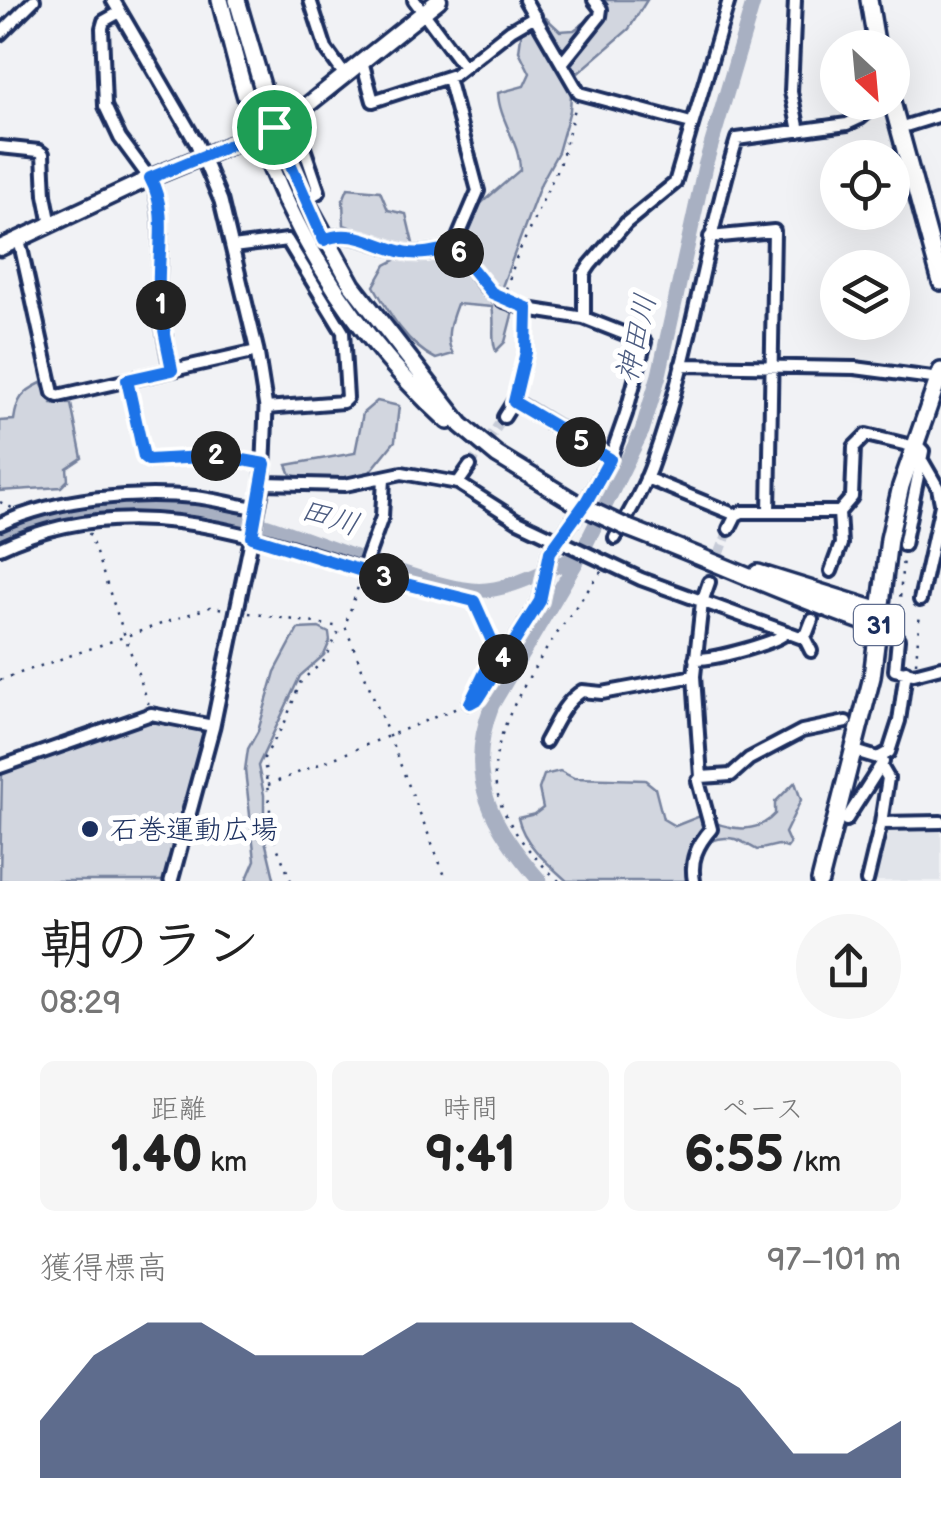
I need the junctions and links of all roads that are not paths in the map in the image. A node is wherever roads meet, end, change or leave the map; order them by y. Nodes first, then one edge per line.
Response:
1 (34, 0) edge
2 (113, 0) edge
3 (220, 0) edge
4 (310, 0) edge
5 (438, 0) edge
6 (525, 0) edge
7 (594, 0) edge
8 (729, 0) edge
9 (794, 0) edge
10 (869, 0) edge
11 (241, 1) edge
12 (418, 6) edge
13 (120, 12) junction
14 (535, 16) junction
15 (874, 30) edge
16 (0, 34) edge
17 (362, 61) junction
18 (564, 62) junction
19 (464, 66) junction
20 (344, 74) junction
21 (448, 78) junction
22 (941, 115) edge
23 (856, 120) edge
24 (896, 120) edge
25 (692, 124) junction
26 (274, 127) junction
27 (898, 128) junction
28 (799, 132) junction
29 (258, 134) junction
30 (0, 147) edge
31 (304, 148) dead end
32 (202, 156) junction
33 (150, 178) junction
34 (305, 200) junction
35 (51, 225) junction
36 (710, 237) junction
37 (19, 240) junction
38 (324, 240) junction
39 (233, 247) junction
40 (454, 247) junction
41 (0, 248) edge
42 (941, 282) edge
43 (584, 318) junction
44 (257, 352) junction
45 (682, 365) junction
46 (772, 368) junction
47 (172, 370) junction
48 (941, 371) edge
49 (940, 379) edge
50 (266, 408) junction
51 (504, 416) dead end
52 (461, 426) junction
53 (914, 446) junction
54 (610, 459) junction
55 (923, 462) junction
56 (470, 466) tunnel mouth
57 (384, 478) junction
58 (646, 478) junction
59 (263, 483) junction
60 (458, 484) junction
61 (941, 504) edge
62 (257, 510) junction
63 (769, 512) junction
64 (838, 512) junction
65 (736, 515) junction
66 (0, 524) edge
67 (729, 530) tunnel mouth
68 (622, 533) junction
69 (252, 534) junction
70 (566, 542) junction
71 (904, 544) road end
72 (0, 548) edge
73 (928, 565) junction
74 (941, 566) edge
75 (831, 571) tunnel mouth
76 (709, 582) tunnel mouth
77 (920, 600) road end
78 (702, 602) junction
79 (879, 619) junction
80 (812, 620) tunnel mouth
81 (787, 632) junction
82 (804, 636) junction
83 (898, 639) road end
84 (811, 651) dead end
85 (695, 660) junction
86 (941, 667) edge
87 (911, 672) junction
88 (694, 676) junction
89 (470, 703) road end
90 (846, 722) dead end
91 (212, 726) junction
92 (546, 742) dead end
93 (855, 751) junction
94 (883, 761) junction
95 (0, 767) edge
96 (700, 777) junction
97 (846, 820) dead end
98 (941, 822) edge
99 (881, 823) junction
100 (171, 881) edge
101 (694, 881) edge
102 (820, 881) edge
103 (867, 881) edge

1 - 16 street
2 - 13 street
3 - 29 main road, 31
4 - 20 street
5 - 12 main road
6 - 14 street
7 - 18 street
8 - 25 street
9 - 28 street
10 - 15 main road
11 - 26 main road, 31
12 - 17 main road
12 - 19 street
13 - 32 street
13 - 33 street
14 - 18 street
14 - 19 street
17 - 20 main road
17 - 21 street
18 - 25 street
19 - 21 street
20 - 26 main road
21 - 40 street
22 - 27 street
23 - 28 street
24 - 27 main road
25 - 43 street
26 - 29 main road
26 - 34 main road, 31
27 - 42 main road
28 - 36 street
29 - 32 main road
29 - 52 main road, 31
30 - 35 street
31 - 34 street
32 - 33 main road
32 - 39 street
33 - 35 main road
33 - 47 street
34 - 38 main road, 31
35 - 37 main road
36 - 45 street
36 - 46 street
37 - 41 main road
37 - 47 street
38 - 40 street
38 - 52 main road, 31
39 - 44 street
39 - 50 street
40 - 43 street
43 - 54 street
44 - 47 street
44 - 50 street
45 - 46 street
45 - 58 street
46 - 49 street
46 - 63 street
48 - 49 main road, 31
49 - 53 main road, 31
50 - 59 street
51 - 54 street
52 - 68 main road, 31, bridge
53 - 55 street
53 - 64 street
53 - 79 main road, 31
54 - 70 street
55 - 61 street
55 - 71 street
56 - 60 street
57 - 59 street
57 - 60 street
57 - 69 street
58 - 65 street
58 - 68 street
59 - 62 street
60 - 70 street
61 - 73 street
62 - 66 street
62 - 69 street
63 - 64 street
63 - 65 street
64 - 75 street
65 - 67 street
68 - 79 main road, 31
69 - 72 street
69 - 91 street
70 - 78 street
70 - 89 street
73 - 74 street
73 - 77 street
76 - 78 street
78 - 81 street
78 - 85 street
79 - 93 main road, 31
80 - 82 street
81 - 82 street
81 - 85 street
82 - 84 street
83 - 87 street
85 - 88 street
86 - 87 street
87 - 94 street
88 - 92 street
88 - 96 street
90 - 96 street
91 - 95 street
91 - 100 street
93 - 94 street
93 - 102 main road, 31
94 - 97 street
94 - 99 street
96 - 101 street
98 - 99 street
99 - 103 street

